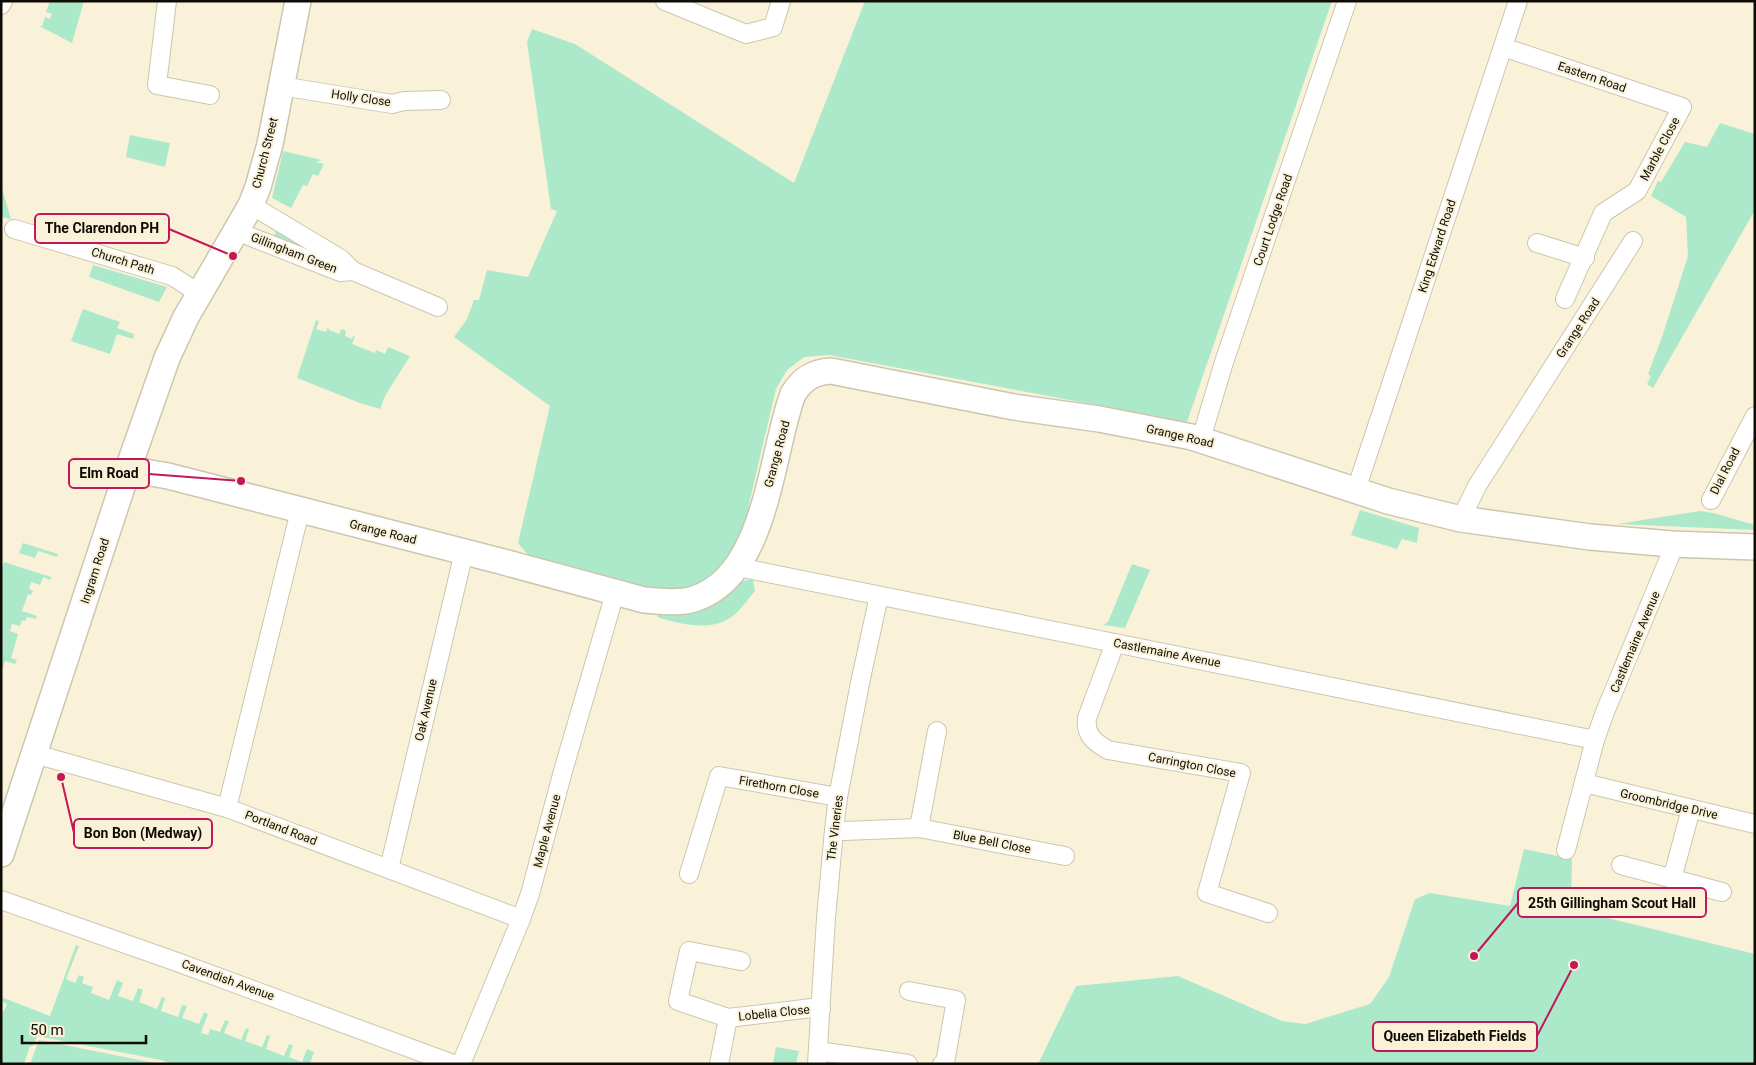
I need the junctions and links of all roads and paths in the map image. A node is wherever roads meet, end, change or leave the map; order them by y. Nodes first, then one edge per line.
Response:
1 (167, 1) edge
2 (298, 1) edge
3 (665, 1) edge
4 (780, 1) edge
5 (1347, 1) edge
6 (1518, 1) edge
7 (1503, 47) junction
8 (281, 86) junction
9 (210, 95) dead end
10 (441, 100) dead end
11 (1682, 108) joint
12 (251, 204) junction
13 (14, 229) dead end
14 (236, 231) junction
15 (1633, 241) dead end
16 (1536, 243) dead end
17 (1585, 258) junction
18 (353, 271) junction
19 (200, 294) junction
20 (1565, 299) dead end
21 (438, 307) dead end
22 (1755, 416) edge
23 (1201, 440) junction
24 (128, 469) junction
25 (1356, 490) junction
26 (1711, 500) dead end
27 (300, 511) junction
28 (1461, 519) junction
29 (1672, 544) junction
30 (1755, 547) edge
31 (464, 552) junction
32 (738, 567) junction
33 (615, 593) junction
34 (879, 596) junction
35 (1116, 643) junction
36 (937, 731) dead end
37 (1595, 740) junction
38 (35, 754) junction
39 (1584, 783) junction
40 (838, 798) junction
41 (227, 808) junction
42 (1691, 809) junction
43 (1755, 824) edge
44 (919, 828) junction
45 (834, 830) junction
46 (1566, 850) dead end
47 (1, 854) edge
48 (1065, 856) dead end
49 (1621, 866) dead end
50 (389, 869) junction
51 (689, 874) dead end
52 (1672, 879) junction
53 (1722, 892) dead end
54 (1, 900) edge
55 (1268, 913) dead end
56 (521, 920) junction
57 (741, 961) dead end
58 (909, 991) dead end
59 (821, 1009) junction
60 (728, 1018) junction
61 (818, 1057) edge
62 (453, 1064) edge
63 (461, 1064) edge
64 (719, 1064) edge
65 (908, 1064) edge
66 (942, 1064) edge

1 - 9 street
2 - 8 street, Church Street
3 - 4 street
5 - 23 street, Court Lodge Road
6 - 7 street, King Edward Road
7 - 11 street, Eastern Road
7 - 25 street, King Edward Road
8 - 10 street, Holly Close
8 - 12 street, Church Street
11 - 17 street, Marble Close
12 - 14 street, Church Street
12 - 18 street, Gillingham Green
13 - 19 street, Church Path
14 - 18 street, Gillingham Green
14 - 19 street, Church Street
15 - 28 street, Grange Road
16 - 17 street
17 - 20 street, Marble Close
18 - 21 street, Gillingham Green
19 - 24 street, Ingram Road
22 - 26 street, Dial Road
23 - 25 street, Grange Road
23 - 32 street, Grange Road
24 - 27 street, Grange Road
24 - 38 street, Ingram Road
25 - 28 street, Grange Road
27 - 31 street, Grange Road
27 - 41 street
28 - 29 street, Grange Road
29 - 30 street, Grange Road
29 - 37 street, Castlemaine Avenue
31 - 33 street, Grange Road
31 - 50 street, Oak Avenue
32 - 33 street, Grange Road
32 - 34 street, Castlemaine Avenue
33 - 56 street, Maple Avenue
34 - 35 street, Castlemaine Avenue
34 - 40 street, The Vineries
35 - 37 street, Castlemaine Avenue
35 - 55 street, Carrington Close
36 - 44 street
37 - 39 street, Castlemaine Avenue
38 - 41 street, Portland Road
38 - 47 street, Ingram Road
39 - 42 street, Groombridge Drive
39 - 46 street, Castlemaine Avenue
40 - 45 street, The Vineries
40 - 51 street, Firethorn Close
41 - 50 street, Portland Road
42 - 43 street, Groombridge Drive
42 - 52 street
44 - 45 street, Blue Bell Close
44 - 48 street, Blue Bell Close
45 - 59 street, The Vineries
49 - 52 street
50 - 56 street, Portland Road
52 - 53 street
54 - 62 street, Cavendish Avenue
56 - 63 street, Maple Avenue
57 - 60 street, Lobelia Close
58 - 66 street
59 - 60 street, Lobelia Close
59 - 61 street, The Vineries
60 - 64 street, Lobelia Close
61 - 65 street

